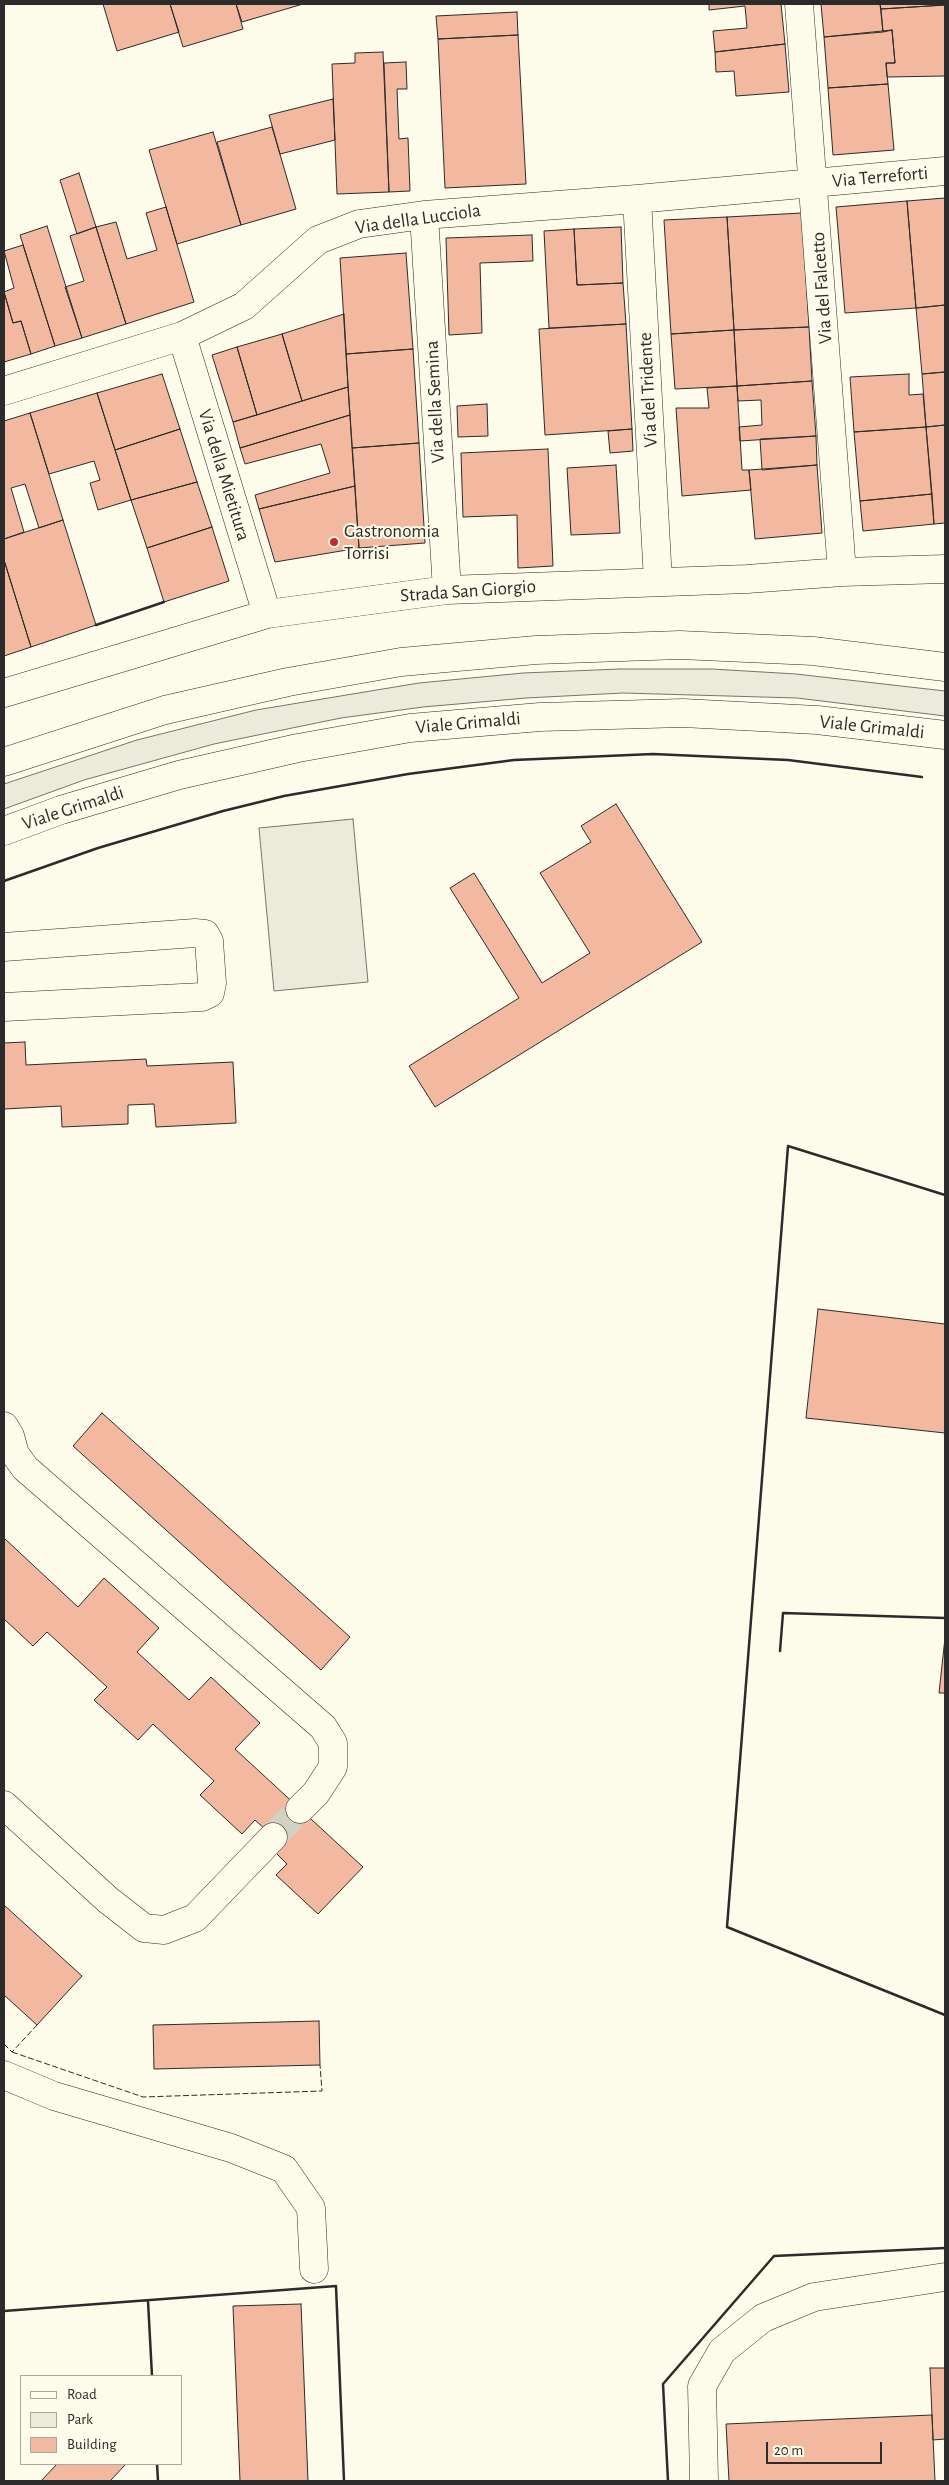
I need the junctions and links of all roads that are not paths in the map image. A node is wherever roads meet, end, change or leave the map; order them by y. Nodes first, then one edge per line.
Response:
1 (800, 4) edge
2 (945, 171) edge
3 (814, 183) junction
4 (637, 199) junction
5 (424, 215) junction
6 (182, 336) junction
7 (4, 391) edge
8 (945, 569) edge
9 (842, 572) junction
10 (658, 581) junction
11 (447, 590) junction
12 (267, 614) junction
13 (945, 667) edge
14 (4, 693) edge
15 (945, 735) edge
16 (4, 762) edge
17 (4, 831) edge
18 (4, 946) edge
19 (4, 1007) edge
20 (4, 1426) edge
21 (4, 1805) edge
22 (300, 1809) tunnel mouth
23 (274, 1838) tunnel mouth
24 (4, 2076) edge
25 (314, 2269) dead end
26 (945, 2277) edge
27 (704, 2481) edge

1 - 3 street, Via del Falcetto
2 - 3 street, Via Terreforti
3 - 4 street, Via della Lucciola
3 - 9 street, Via del Falcetto
4 - 5 street, Via della Lucciola
4 - 10 street, Via del Tridente
5 - 6 street, Via della Lucciola
5 - 11 street, Via della Semina
6 - 7 street, Via della Lucciola
6 - 12 street, Via della Mietitura
8 - 9 street, Strada San Giorgio
9 - 10 street, Strada San Giorgio
10 - 11 street, Strada San Giorgio
11 - 12 street, Strada San Giorgio
12 - 14 street, Strada San Giorgio
13 - 16 street
15 - 17 street, Viale Grimaldi
18 - 19 street
20 - 22 street
21 - 23 street
24 - 25 street
26 - 27 street

